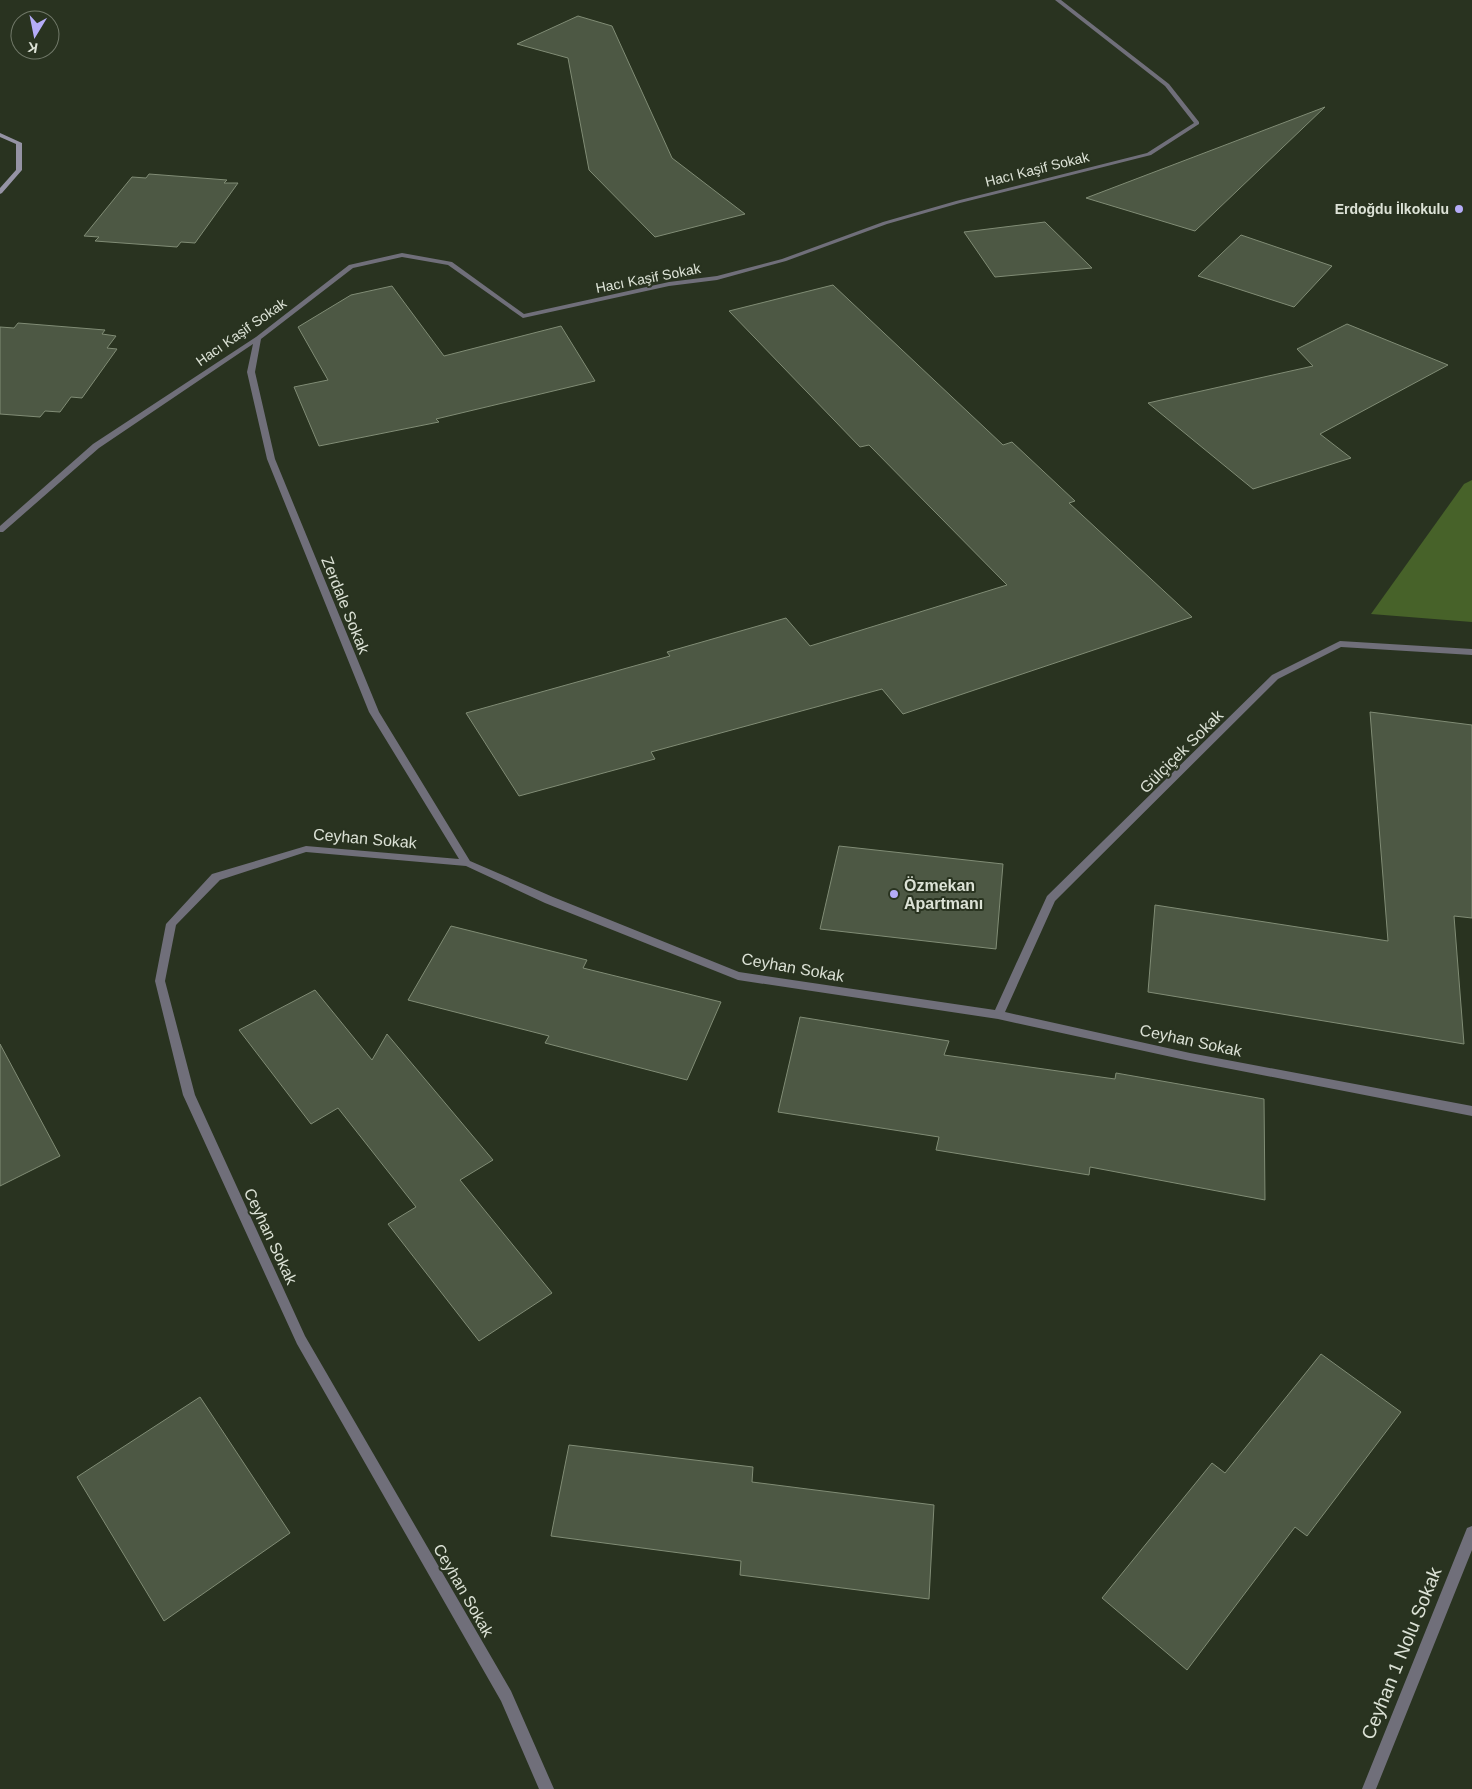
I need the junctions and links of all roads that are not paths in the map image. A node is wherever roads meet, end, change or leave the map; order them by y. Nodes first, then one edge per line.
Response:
1 (1058, 0) edge
2 (0, 135) edge
3 (0, 192) edge
4 (258, 338) junction
5 (0, 530) edge
6 (1472, 652) edge
7 (467, 863) junction
8 (998, 1016) junction
9 (1472, 1110) edge
10 (1472, 1533) edge
11 (547, 1789) edge
12 (1369, 1789) edge

1 - 4 street, Hacı Kaşif Sokak
2 - 3 street
4 - 5 street, Hacı Kaşif Sokak
4 - 7 street, Zerdale Sokak
6 - 8 street, Gülçiçek Sokak
7 - 8 street, Ceyhan Sokak
7 - 11 street, Ceyhan Sokak
8 - 9 street, Ceyhan Sokak
10 - 12 street, Ceyhan 1 Nolu Sokak

